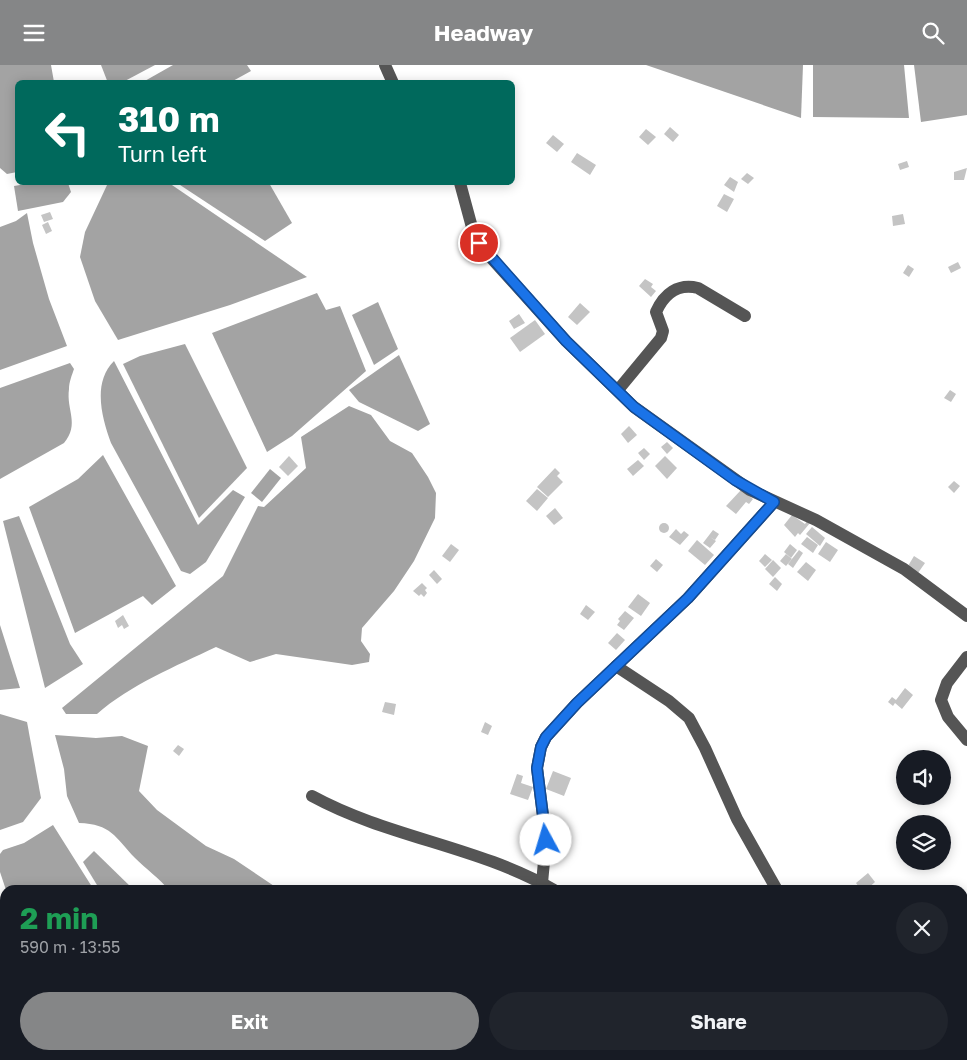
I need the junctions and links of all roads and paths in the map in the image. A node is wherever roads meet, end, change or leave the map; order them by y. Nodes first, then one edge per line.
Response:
1 (385, 65) edge
2 (392, 80) edge
3 (461, 185) edge
4 (745, 316) dead end
5 (618, 390) junction
6 (774, 502) junction
7 (967, 616) edge
8 (967, 657) edge
9 (616, 666) junction
10 (967, 740) edge
11 (312, 796) dead end
12 (542, 883) junction
13 (545, 885) edge
14 (774, 885) edge

1 - 2 street
3 - 5 street
4 - 5 street
5 - 6 street
6 - 7 street
6 - 9 street
8 - 10 street
9 - 12 street
9 - 14 street
11 - 12 street
12 - 13 street

